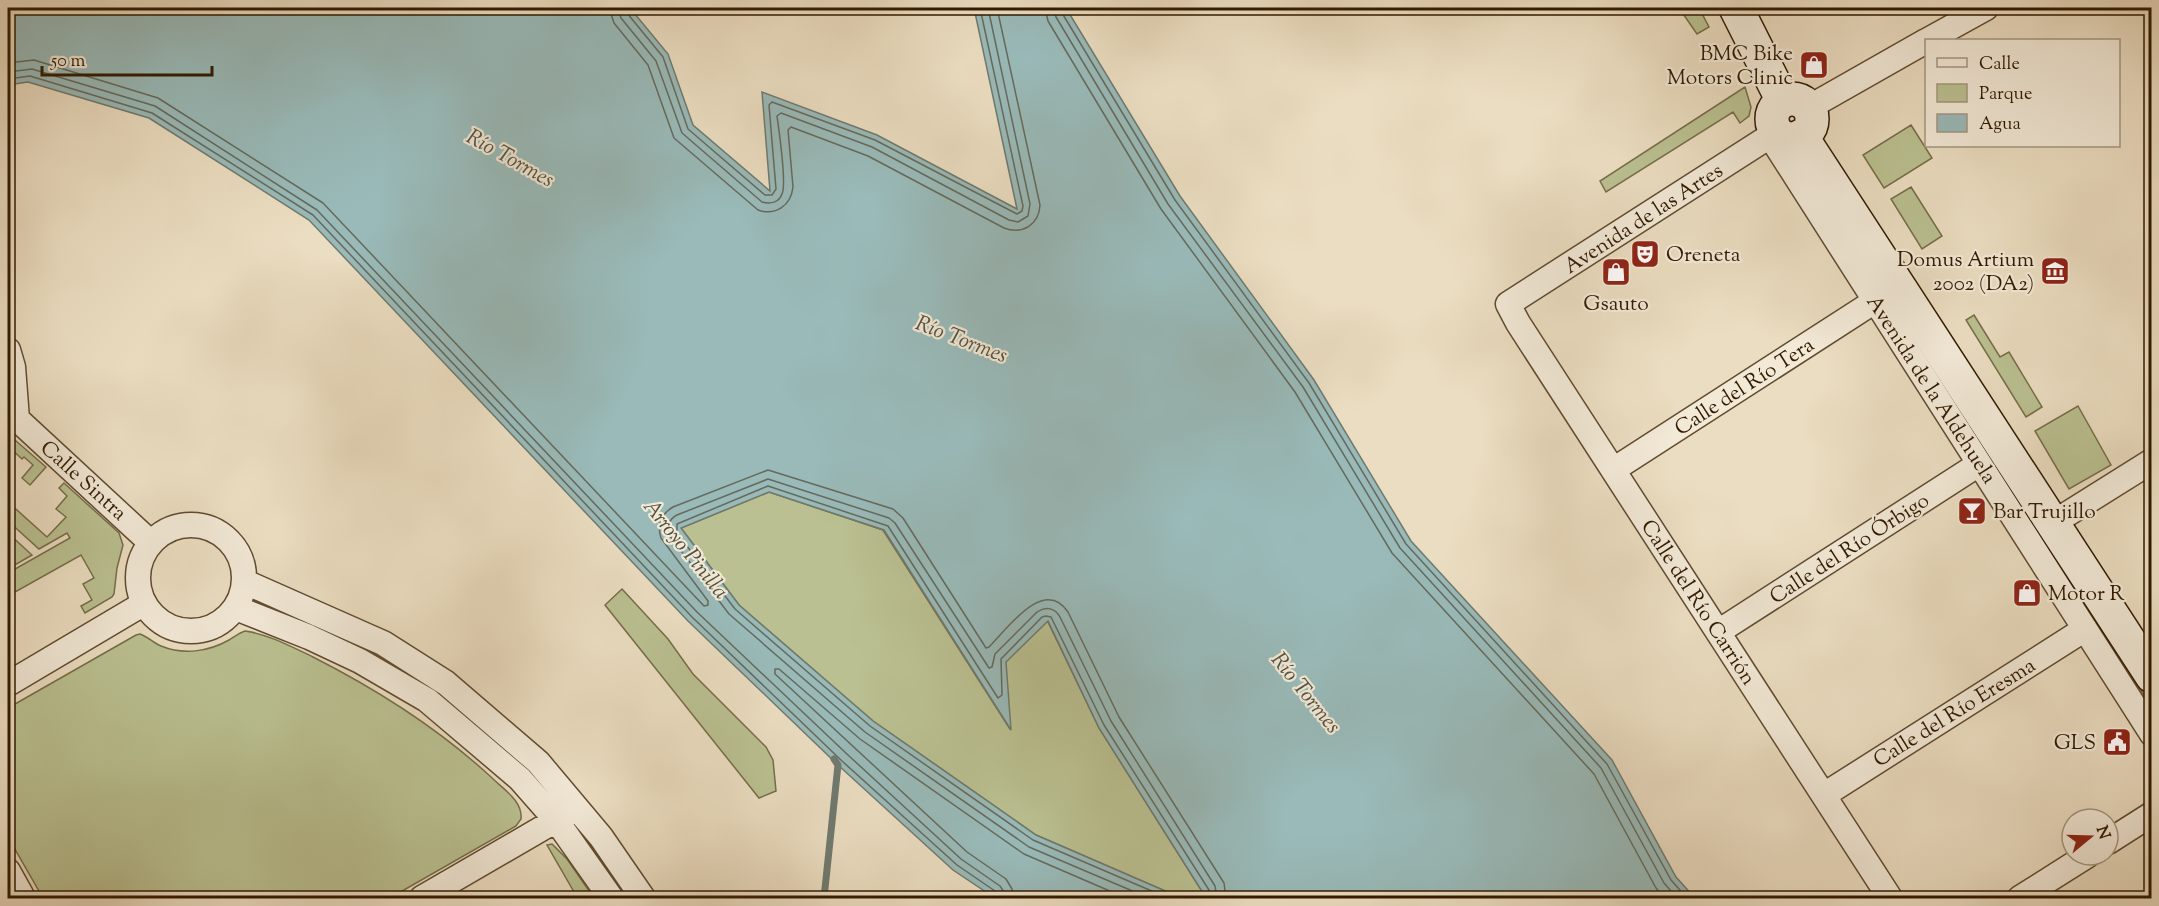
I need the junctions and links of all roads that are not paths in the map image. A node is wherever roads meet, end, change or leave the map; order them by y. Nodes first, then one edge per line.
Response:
1 (1736, 8) edge
2 (1986, 8) edge
3 (1931, 39) edge
4 (1925, 42) edge
5 (1788, 123) junction
6 (1875, 301) junction
7 (1508, 304) joint
8 (8, 351) edge
9 (12, 419) edge
10 (2151, 462) edge
11 (1979, 464) junction
12 (1613, 470) junction
13 (2053, 523) junction
14 (150, 542) junction
15 (245, 582) junction
16 (143, 603) junction
17 (236, 608) junction
18 (2085, 629) junction
19 (1718, 632) junction
20 (2151, 676) edge
21 (8, 684) edge
22 (2151, 734) edge
23 (1824, 795) junction
24 (577, 808) junction
25 (2151, 814) edge
26 (556, 820) junction
27 (2120, 834) edge
28 (2069, 867) edge
29 (8, 871) edge
30 (23, 898) edge
31 (422, 898) edge
32 (611, 898) edge
33 (643, 898) edge
34 (1890, 898) edge
35 (2020, 898) edge

1 - 5 main road, Avenida de la Aldehuela
2 - 3 street, Avenida de las Artes
4 - 5 street, Avenida de las Artes
5 - 6 street, Avenida de la Aldehuela
5 - 7 street, Avenida de las Artes
5 - 13 main road, Avenida de la Aldehuela
6 - 11 street, Avenida de la Aldehuela
6 - 12 street, Calle del Río Tera
7 - 12 street, Calle del Río Carrión
8 - 9 street, Calle Sintra
9 - 14 street, Calle Sintra
10 - 13 street
11 - 18 street, Avenida de la Aldehuela
11 - 19 street, Calle del Río Órbigo
12 - 19 street, Calle del Río Carrión
13 - 20 main road, Avenida de la Aldehuela
14 - 15 street
14 - 16 street
15 - 17 street
15 - 24 street
16 - 17 street
16 - 21 street
17 - 26 street
18 - 22 street, Avenida de la Aldehuela
18 - 23 street, Calle del Río Eresma
19 - 23 street, Calle del Río Carrión
23 - 34 street, Calle del Río Carrión
24 - 26 street
24 - 33 street
25 - 27 street
26 - 31 street
26 - 32 street
28 - 35 street
29 - 30 street

